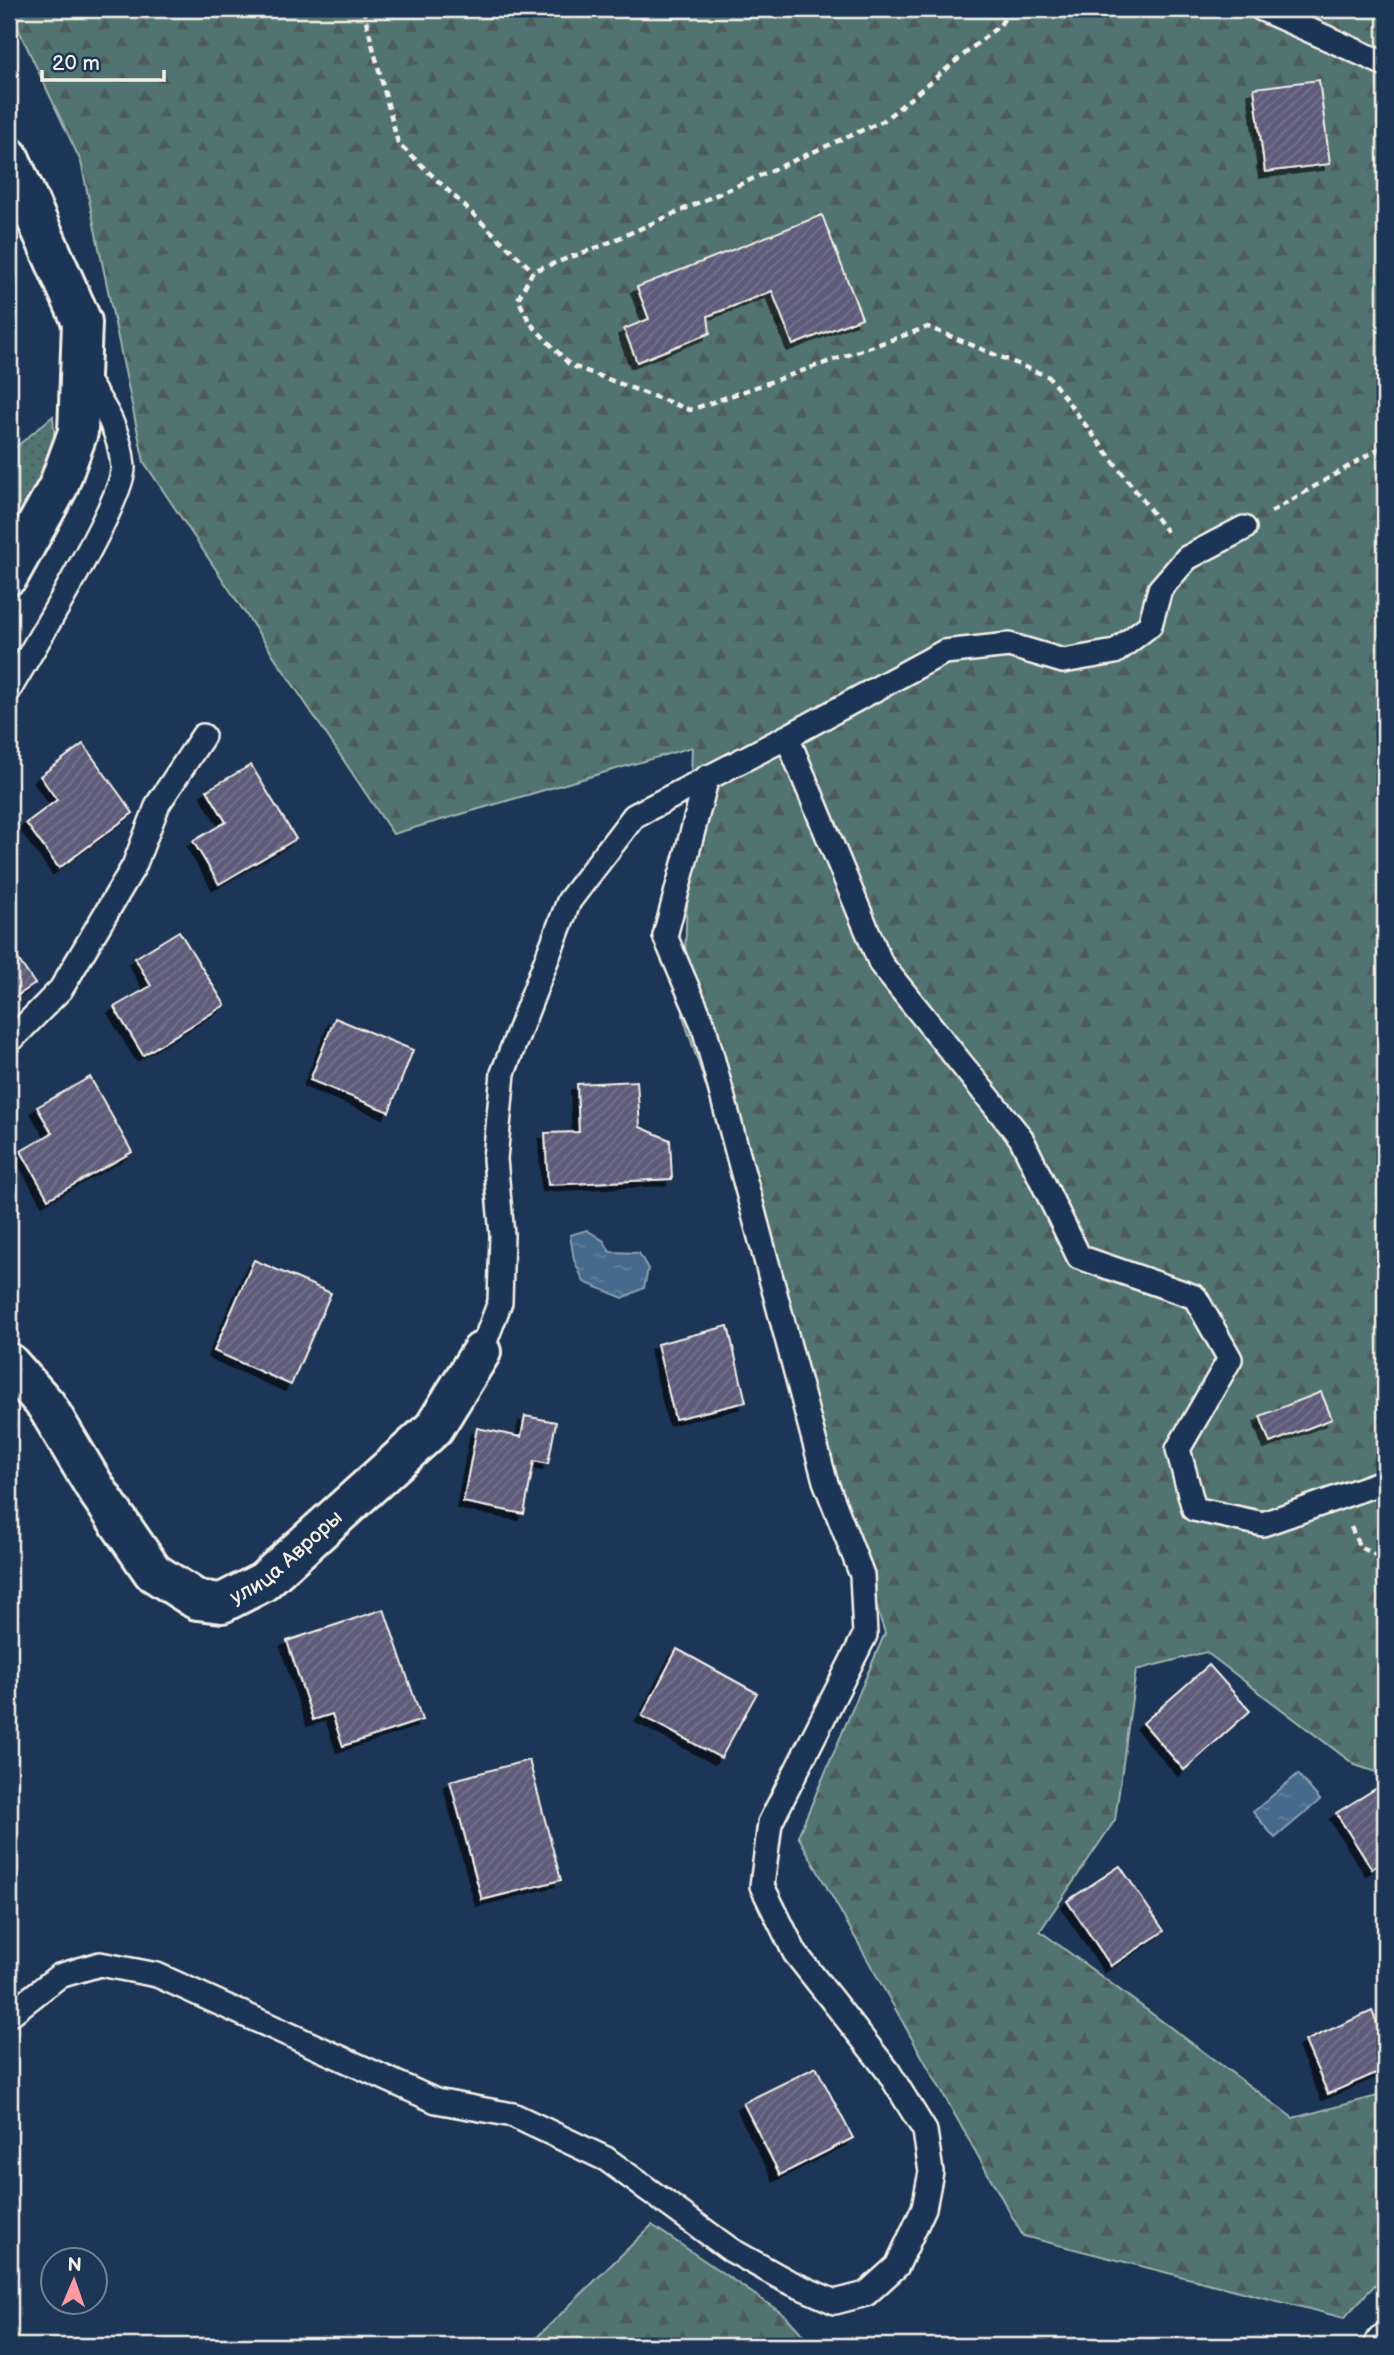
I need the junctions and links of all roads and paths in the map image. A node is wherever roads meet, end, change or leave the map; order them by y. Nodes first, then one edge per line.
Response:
1 (363, 9) edge
2 (1011, 9) edge
3 (1262, 9) edge
4 (1385, 64) edge
5 (9, 156) edge
6 (533, 271) junction
7 (79, 368) junction
8 (1385, 445) edge
9 (1244, 528) joint
10 (1187, 558) junction
11 (9, 575) edge
12 (9, 690) edge
13 (203, 736) dead end
14 (787, 737) junction
15 (707, 777) junction
16 (9, 1042) edge
17 (481, 1352) joint
18 (9, 1363) edge
19 (1385, 1482) edge
20 (1336, 1498) junction
21 (1385, 1560) edge
22 (9, 2015) edge

1 - 6 path
2 - 6 path
3 - 4 lane
5 - 7 street
6 - 10 path
7 - 11 street
7 - 12 lane
8 - 9 path
9 - 10 lane
10 - 14 lane
13 - 16 lane
14 - 15 lane
14 - 20 lane
15 - 17 lane
15 - 22 lane
17 - 18 street, улица Авроры
19 - 20 lane
20 - 21 path

